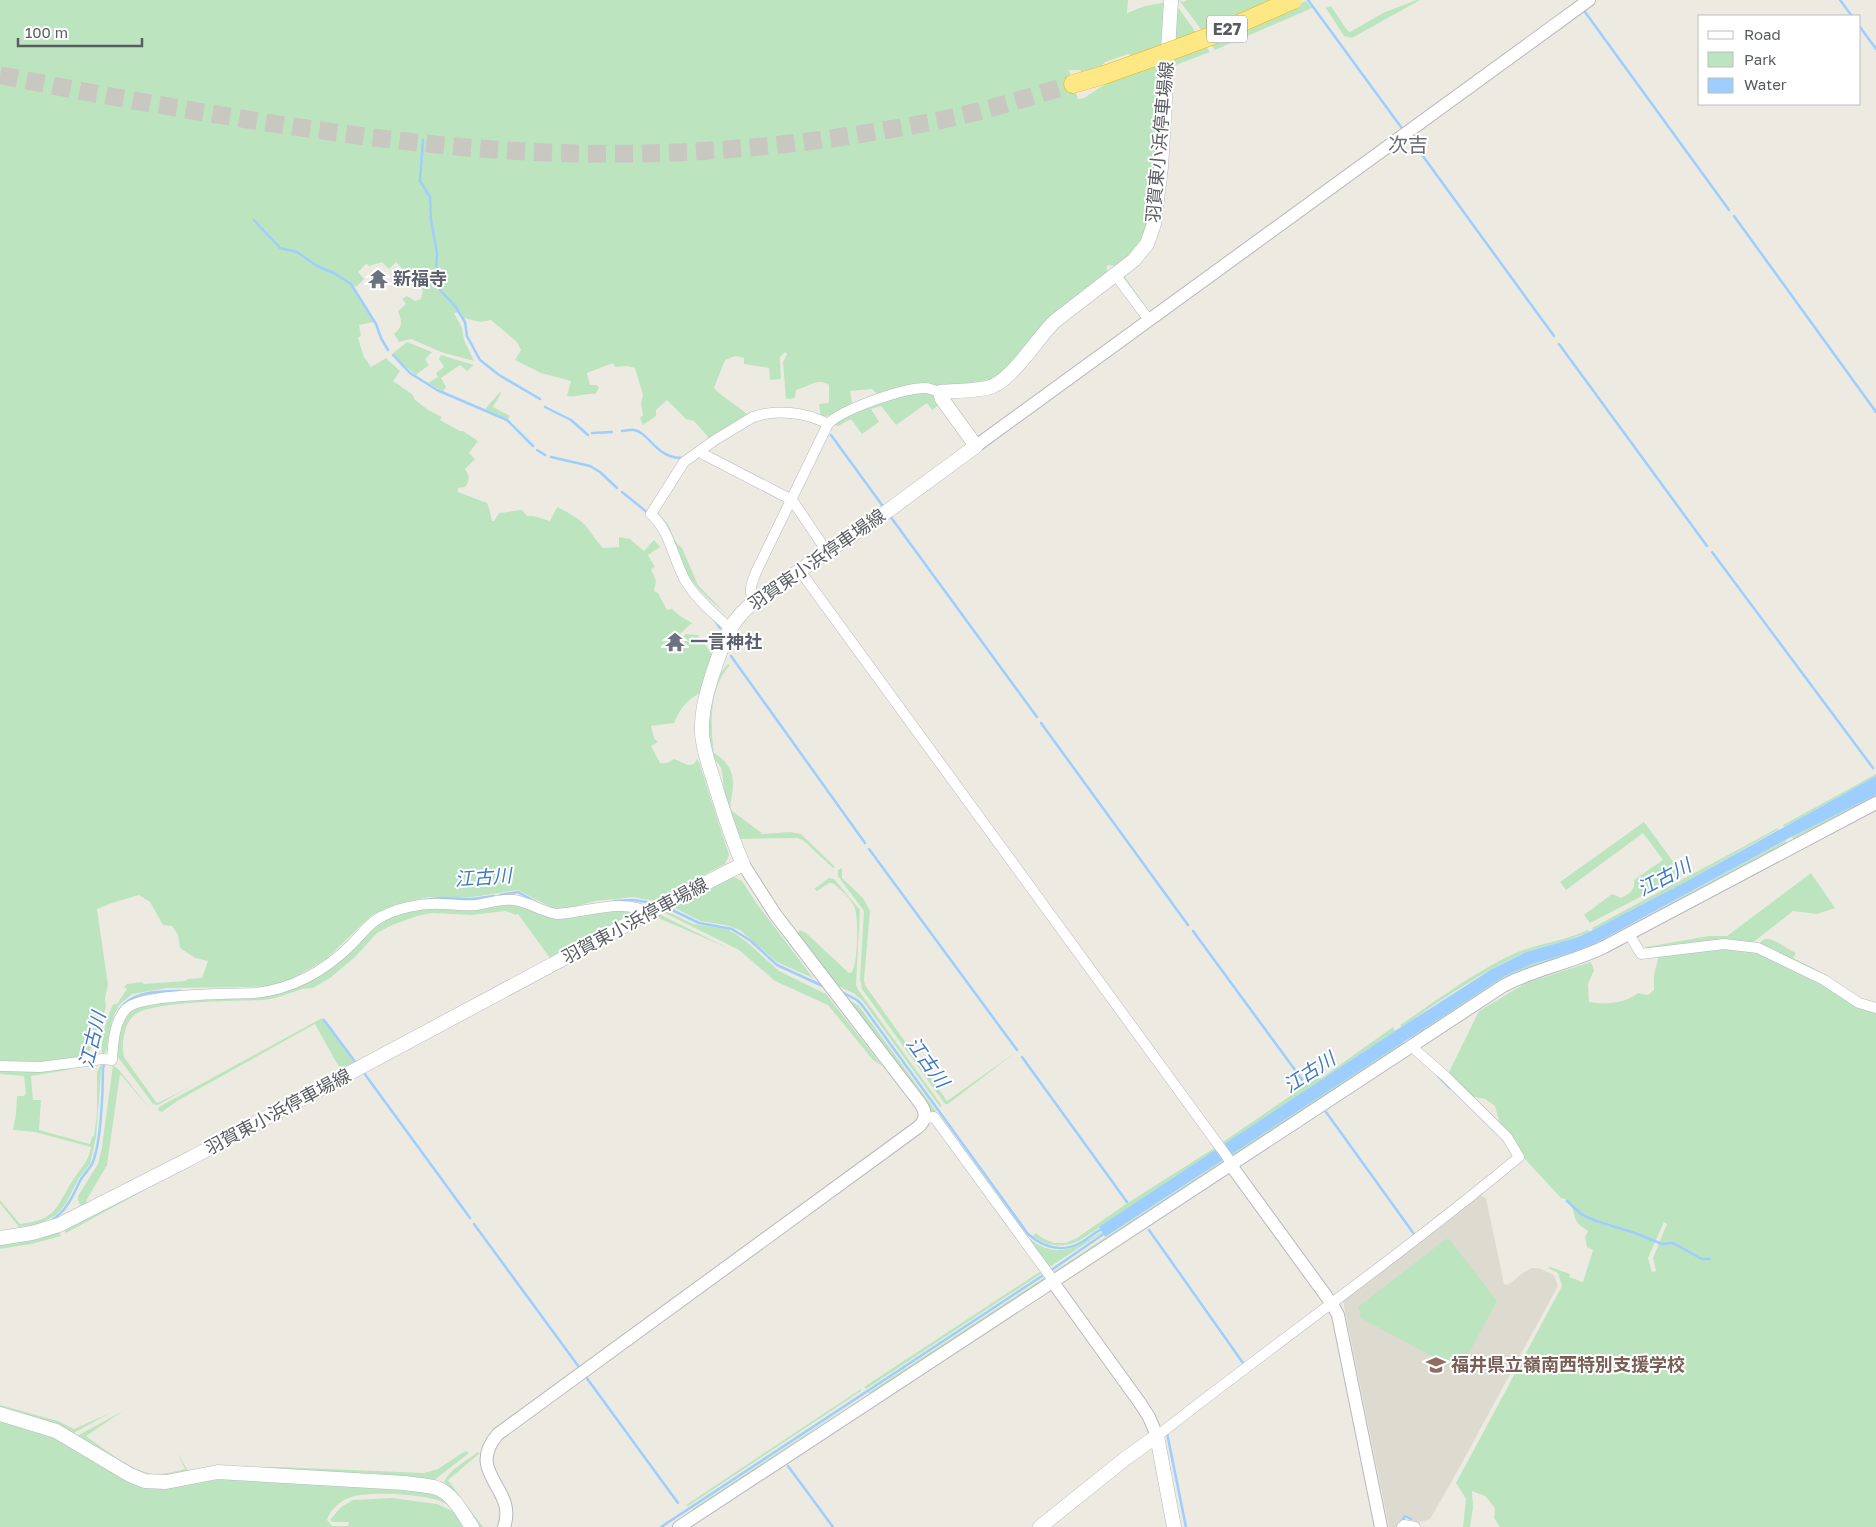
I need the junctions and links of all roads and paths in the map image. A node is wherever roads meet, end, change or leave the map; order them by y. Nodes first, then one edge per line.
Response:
1 (1171, 0) edge
2 (1293, 0) edge
3 (1589, 0) edge
4 (1073, 84) tunnel mouth
5 (1114, 274) junction
6 (1149, 320) junction
7 (940, 392) junction
8 (828, 424) junction
9 (976, 446) junction
10 (700, 451) junction
11 (792, 500) junction
12 (828, 553) junction
13 (800, 571) junction
14 (755, 601) junction
15 (729, 628) junction
16 (1876, 803) edge
17 (743, 864) junction
18 (658, 908) junction
19 (1629, 934) junction
20 (1876, 1008) edge
21 (1411, 1046) junction
22 (0, 1066) edge
23 (925, 1118) junction
24 (1229, 1161) junction
25 (0, 1238) edge
26 (1049, 1276) junction
27 (1332, 1304) junction
28 (0, 1414) edge
29 (1156, 1436) junction
30 (472, 1527) edge
31 (504, 1527) edge
32 (679, 1527) edge
33 (1040, 1527) edge
34 (1174, 1527) edge
35 (1380, 1527) edge
36 (1402, 1527) edge
37 (1415, 1527) edge

1 - 5 main road, 羽賀東小浜停車場線
2 - 4 highway, E27, bridge
3 - 6 street
5 - 6 street
5 - 7 main road, 羽賀東小浜停車場線
6 - 9 street
7 - 8 street
7 - 9 main road
8 - 10 street
8 - 11 street
9 - 12 main road, 羽賀東小浜停車場線
10 - 11 street
10 - 15 street
11 - 12 street
11 - 14 street
12 - 13 main road, 羽賀東小浜停車場線
13 - 14 main road, 羽賀東小浜停車場線
13 - 24 street
14 - 15 main road, 羽賀東小浜停車場線
15 - 17 main road, 羽賀東小浜停車場線
16 - 19 street
17 - 18 main road, 羽賀東小浜停車場線
17 - 23 street
18 - 22 street
18 - 25 main road, 羽賀東小浜停車場線
19 - 20 street
19 - 21 street
21 - 24 street
21 - 27 street
23 - 26 street
23 - 31 street
24 - 26 street
24 - 27 street
26 - 29 street
26 - 32 street
27 - 29 street
27 - 35 street
28 - 30 main road
29 - 33 main road
29 - 34 main road
36 - 37 street

